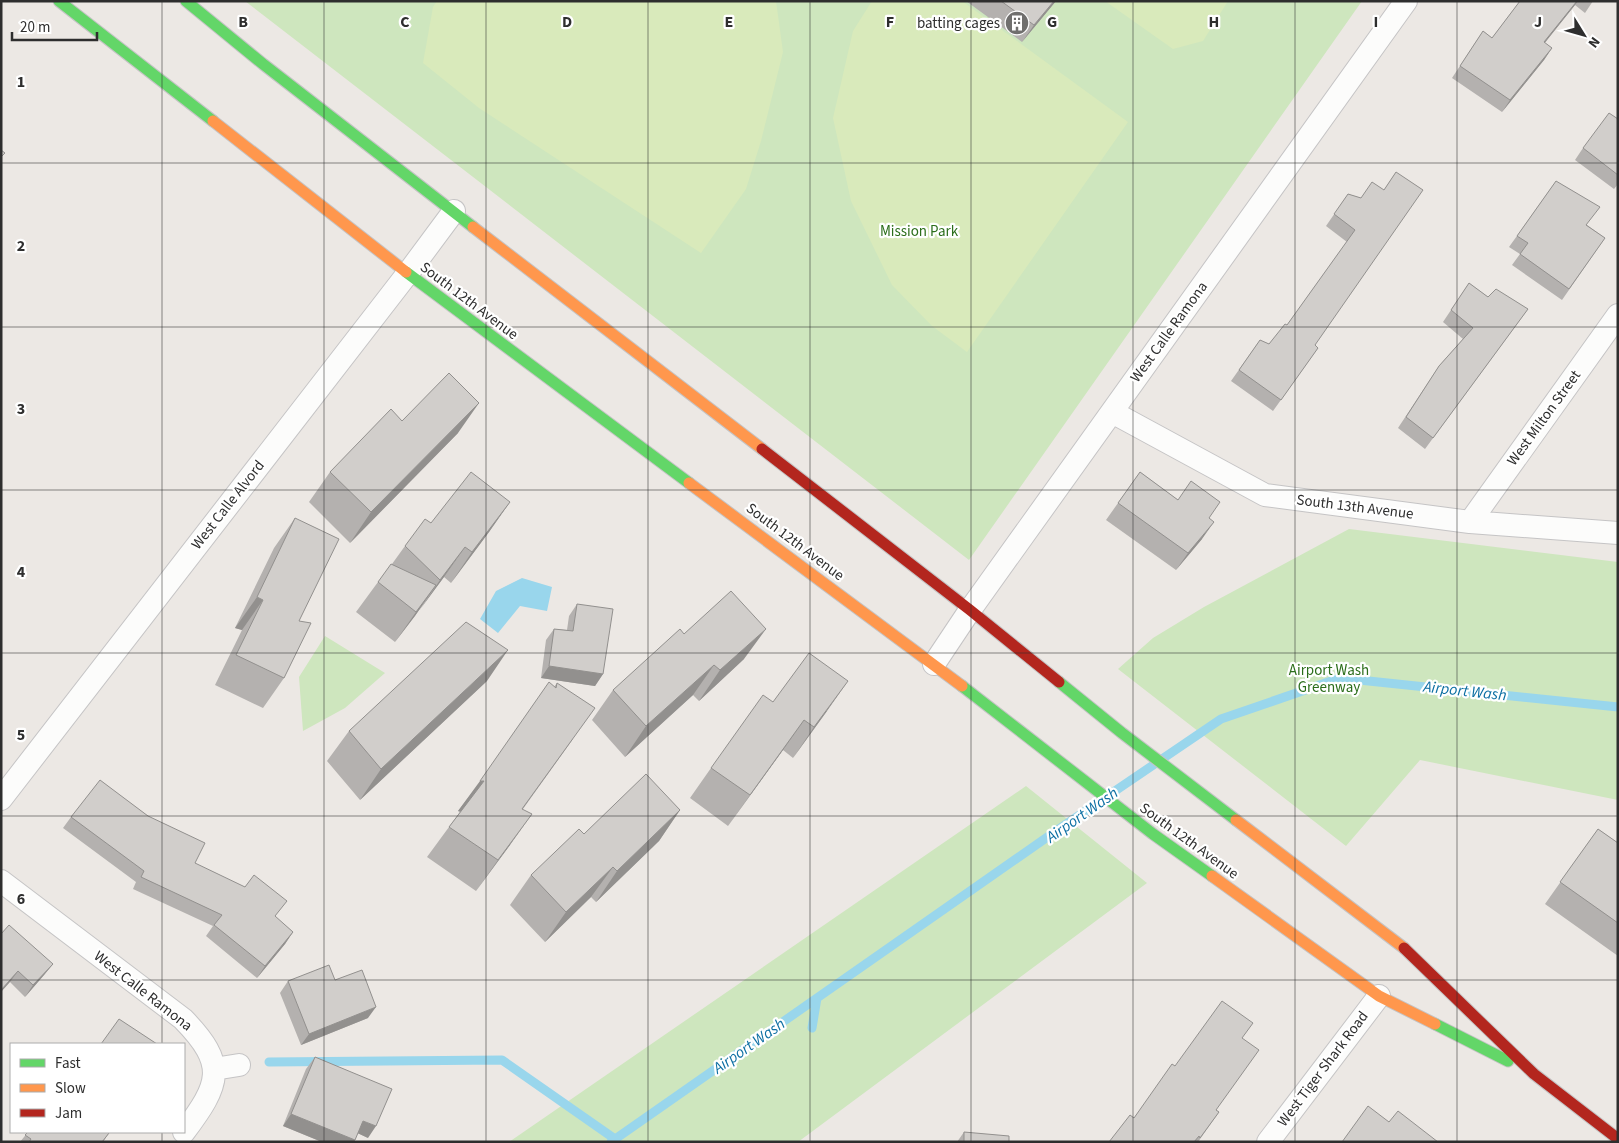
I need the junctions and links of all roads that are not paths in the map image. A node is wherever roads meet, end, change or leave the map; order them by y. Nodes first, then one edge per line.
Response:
1 (59, 1) edge
2 (186, 1) edge
3 (1406, 1) edge
4 (454, 210) junction
5 (408, 273) junction
6 (1618, 315) edge
7 (1112, 412) junction
8 (1470, 522) junction
9 (1618, 534) edge
10 (970, 610) junction
11 (934, 664) junction
12 (1, 799) edge
13 (1, 881) edge
14 (1379, 996) junction
15 (239, 1065) dead end
16 (214, 1069) junction
17 (1534, 1074) junction
18 (185, 1131) edge
19 (1618, 1139) edge
20 (1268, 1142) edge

1 - 5 main road, South 12th Avenue
2 - 4 main road, South 12th Avenue
3 - 7 street, West Calle Ramona
4 - 5 street, West Calle Alvord
4 - 10 main road, South 12th Avenue
5 - 11 main road, South 12th Avenue
5 - 12 street, West Calle Alvord
6 - 8 street, West Milton Street
7 - 8 street, South 13th Avenue
7 - 10 street, West Calle Ramona
8 - 9 street, South 13th Avenue
10 - 11 street, West Calle Ramona
10 - 17 main road, South 12th Avenue
11 - 14 main road, South 12th Avenue
13 - 16 street, West Calle Ramona
14 - 17 main road, South 12th Avenue
14 - 20 street, West Tiger Shark Road
15 - 16 street
16 - 18 street
17 - 19 main road, South 12th Avenue

